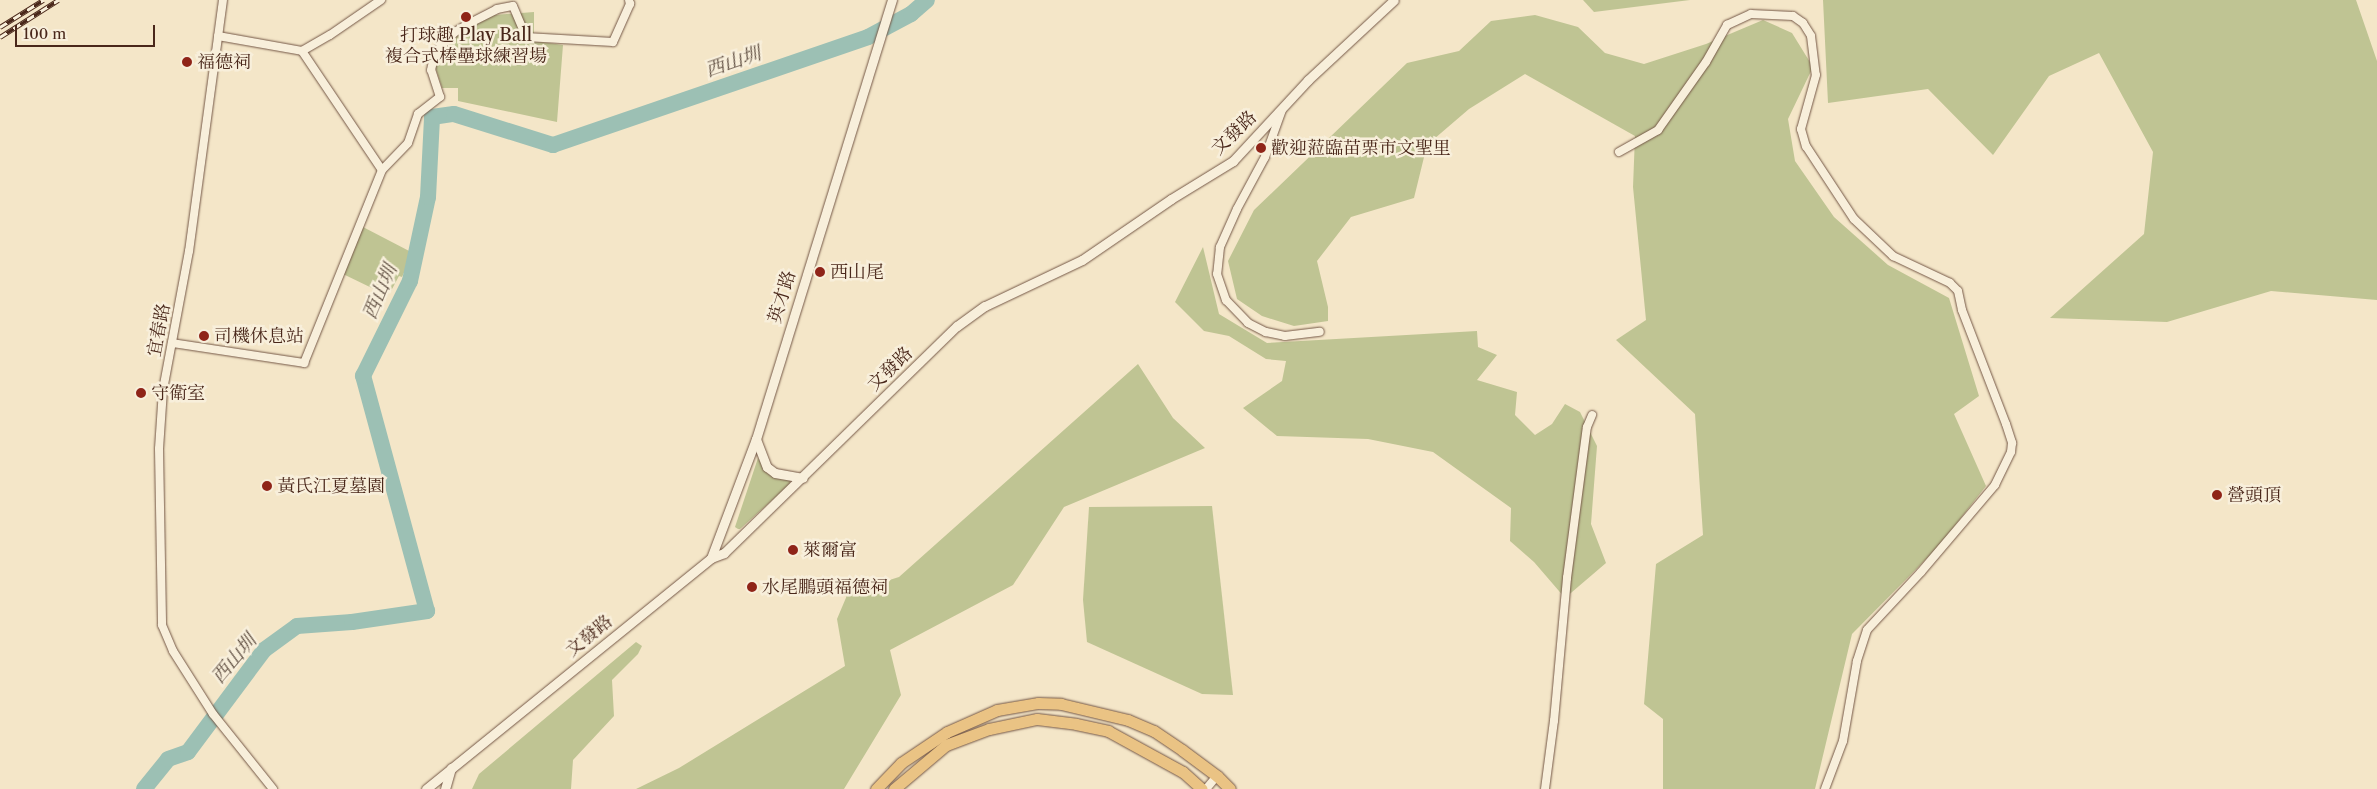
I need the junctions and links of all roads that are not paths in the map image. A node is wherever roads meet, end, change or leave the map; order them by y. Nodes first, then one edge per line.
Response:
1 (223, 0) edge
2 (381, 0) edge
3 (629, 0) edge
4 (892, 0) edge
5 (1394, 0) edge
6 (218, 36) junction
7 (302, 51) junction
8 (1283, 106) junction
9 (1619, 152) dead end
10 (382, 170) junction
11 (1320, 332) dead end
12 (172, 343) junction
13 (1592, 415) dead end
14 (756, 439) junction
15 (803, 478) junction
16 (710, 558) junction
17 (451, 767) junction
18 (1217, 776) junction
19 (273, 789) edge
20 (426, 789) edge
21 (445, 789) edge
22 (876, 789) edge
23 (894, 789) edge
24 (1204, 789) edge
25 (1230, 789) edge
26 (1545, 789) edge
27 (1825, 789) edge

1 - 6 street, 宜春路
2 - 7 street
3 - 10 street
4 - 14 street, 英才路
5 - 8 street, 文發路
6 - 7 street
6 - 12 street, 宜春路
7 - 10 street
8 - 11 street
8 - 15 street, 文發路
9 - 27 street
10 - 12 street
12 - 19 street, 宜春路
13 - 26 street
14 - 15 street
14 - 16 street, 英才路
15 - 16 street, 文發路
16 - 17 street, 文發路
17 - 20 street, 文發路
17 - 21 street
18 - 22 main road
18 - 24 street
18 - 25 main road
23 - 24 main road

